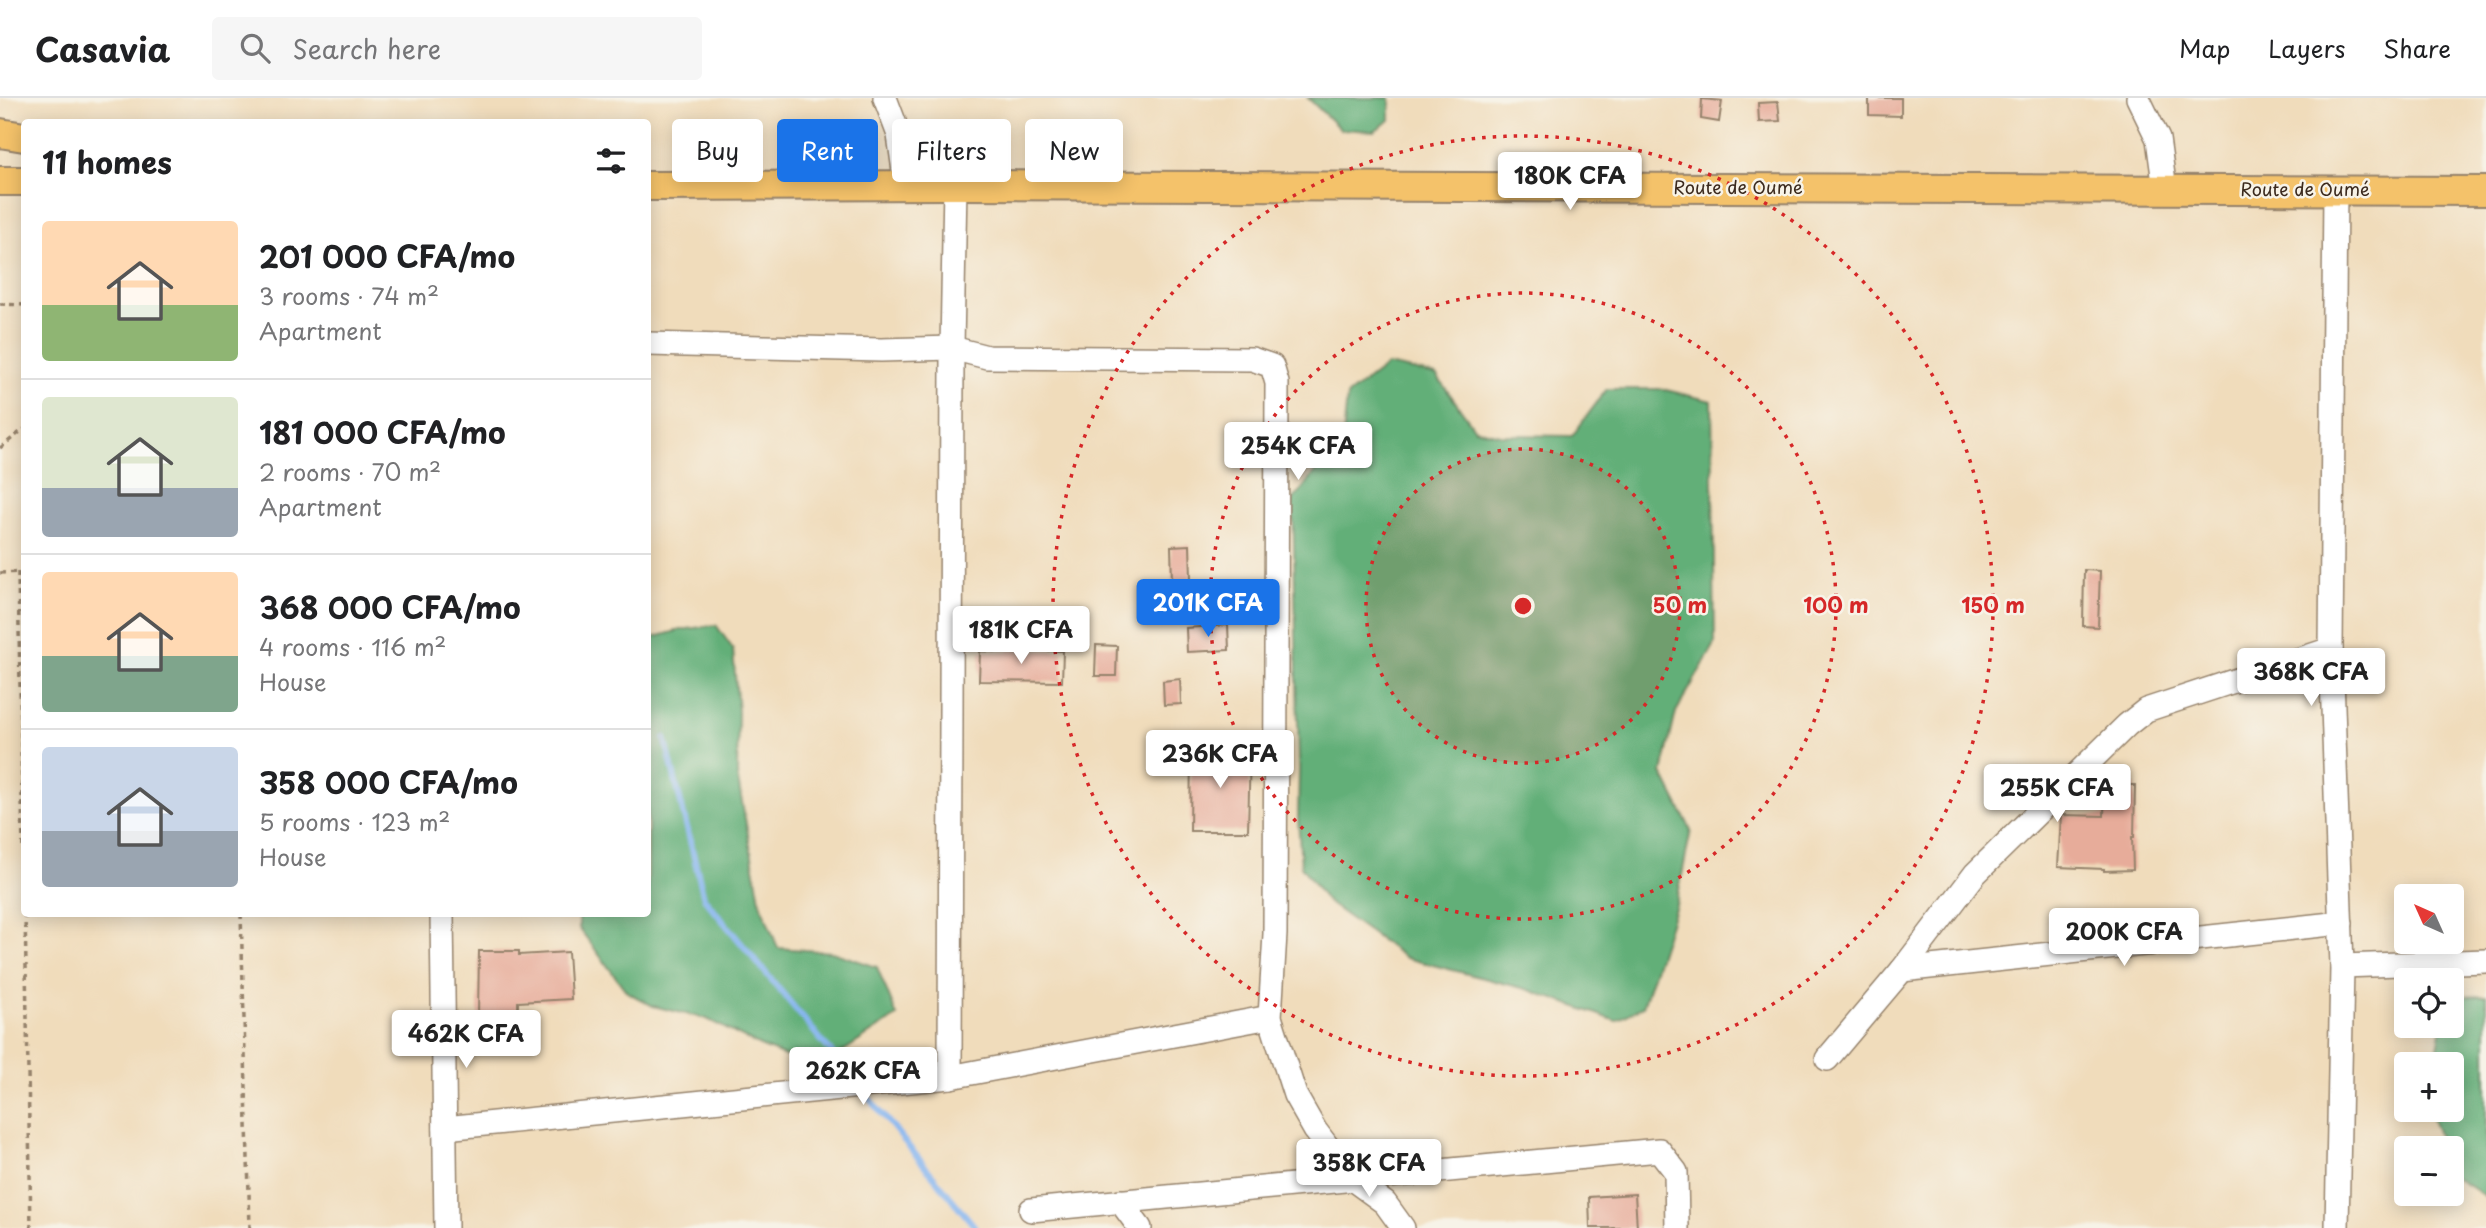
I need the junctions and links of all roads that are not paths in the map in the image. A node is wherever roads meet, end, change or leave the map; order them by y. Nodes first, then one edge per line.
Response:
1 (885, 98) edge
2 (2138, 98) edge
3 (0, 133) edge
4 (21, 136) edge
5 (0, 181) edge
6 (21, 181) edge
7 (651, 185) edge
8 (906, 185) junction
9 (955, 185) junction
10 (2335, 189) junction
11 (2165, 190) junction
12 (2486, 191) edge
13 (651, 345) edge
14 (953, 348) junction
15 (2331, 649) junction
16 (442, 917) edge
17 (2341, 923) junction
18 (2486, 961) edge
19 (2342, 966) junction
20 (1902, 970) junction
21 (1270, 1017) junction
22 (1827, 1059) dead end
23 (950, 1077) junction
24 (445, 1128) junction
25 (1352, 1179) junction
26 (1120, 1201) junction
27 (1031, 1210) dead end
28 (446, 1228) edge
29 (1140, 1228) edge
30 (1403, 1228) edge
31 (1676, 1228) edge
32 (2337, 1228) edge

1 - 8 street
2 - 11 street
3 - 4 main road
5 - 6 main road
7 - 8 main road, Route de Oumé
8 - 9 main road, Route de Oumé
9 - 11 main road, Route de Oumé
9 - 14 street
10 - 11 main road, Route de Oumé
10 - 12 main road, Route de Oumé
10 - 15 street
13 - 14 street
14 - 21 street
14 - 23 street
15 - 17 street
15 - 20 street
16 - 24 street
17 - 19 street
17 - 20 street
18 - 19 street
19 - 32 street
20 - 22 street
21 - 23 street
21 - 25 street
23 - 24 street
24 - 28 street
25 - 26 street
25 - 30 street
25 - 31 street
26 - 27 street
26 - 29 street

